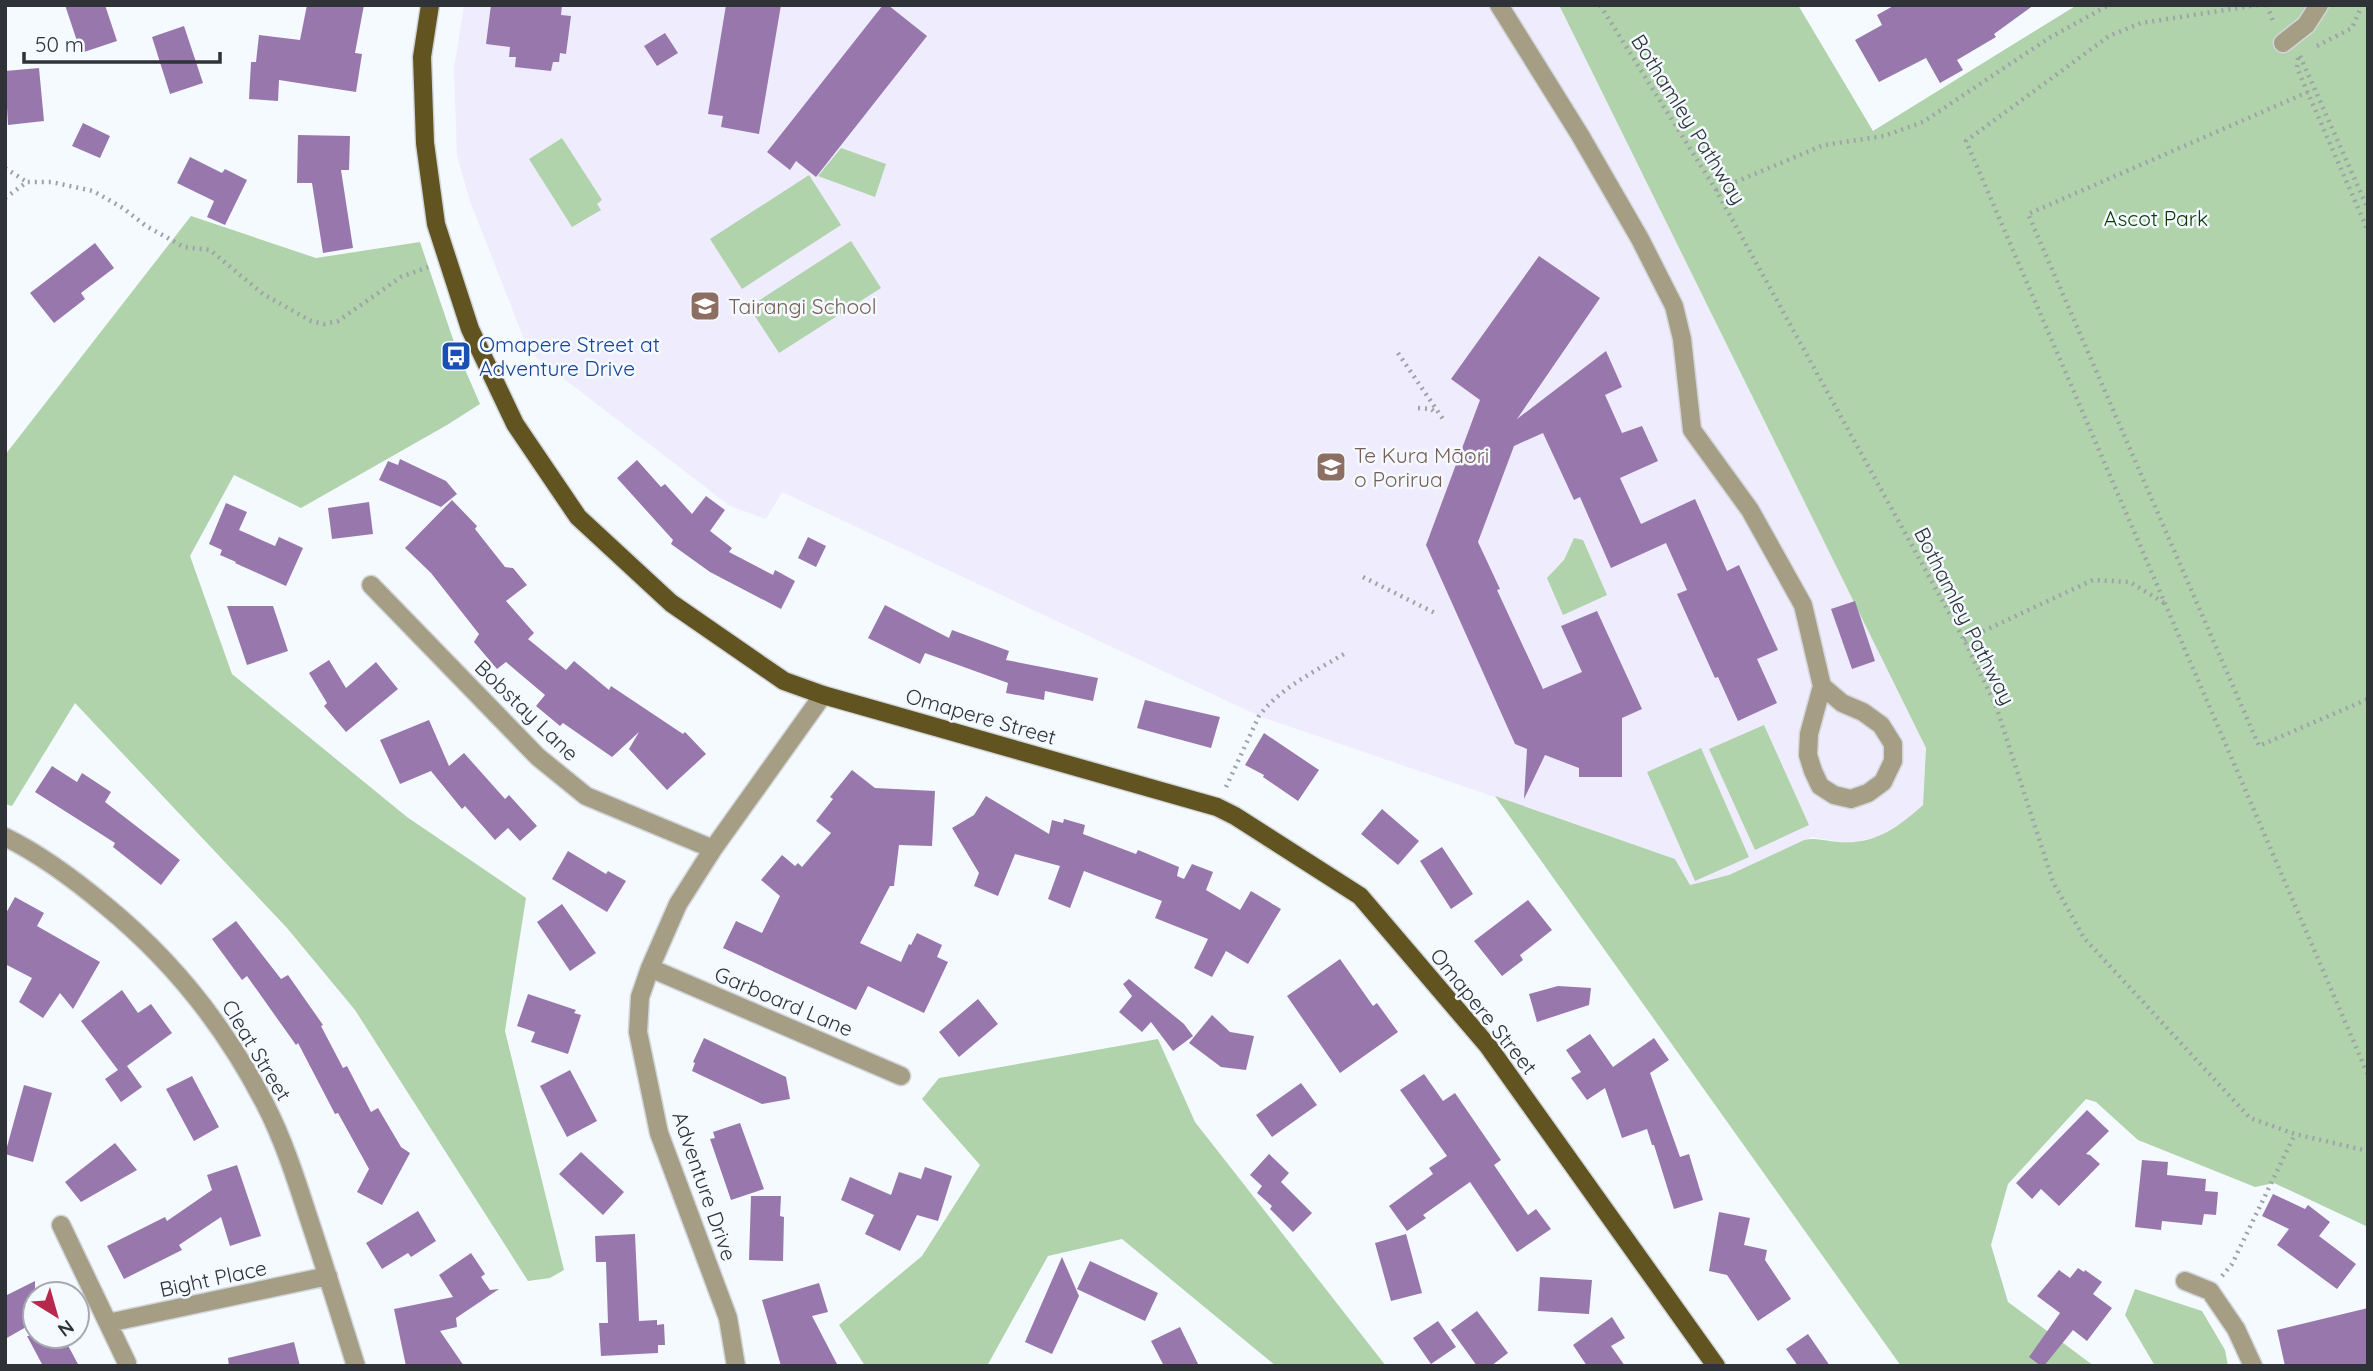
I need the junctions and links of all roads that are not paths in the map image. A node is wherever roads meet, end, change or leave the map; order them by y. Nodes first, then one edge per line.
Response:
1 (430, 5) edge
2 (1499, 5) edge
3 (2319, 5) edge
4 (2283, 43) dead end
5 (371, 585) dead end
6 (1822, 686) junction
7 (823, 695) junction
8 (5, 837) edge
9 (713, 849) junction
10 (650, 968) junction
11 (901, 1076) dead end
12 (61, 1225) dead end
13 (328, 1276) junction
14 (2185, 1281) dead end
15 (108, 1323) junction
16 (127, 1363) dead end
17 (356, 1366) edge
18 (736, 1366) edge
19 (1716, 1366) edge
20 (2253, 1366) edge

1 - 7 main road, Omapere Street
2 - 6 street
3 - 4 street
5 - 9 street, Bobstay Lane
6 - 6 street
7 - 9 street, Adventure Drive
7 - 19 main road, Omapere Street
8 - 13 street, Cleat Street
9 - 10 street, Adventure Drive
10 - 11 street, Garboard Lane
10 - 18 street, Adventure Drive
12 - 15 street
13 - 15 street, Bight Place
13 - 17 street, Cleat Street
14 - 20 street
15 - 16 street

